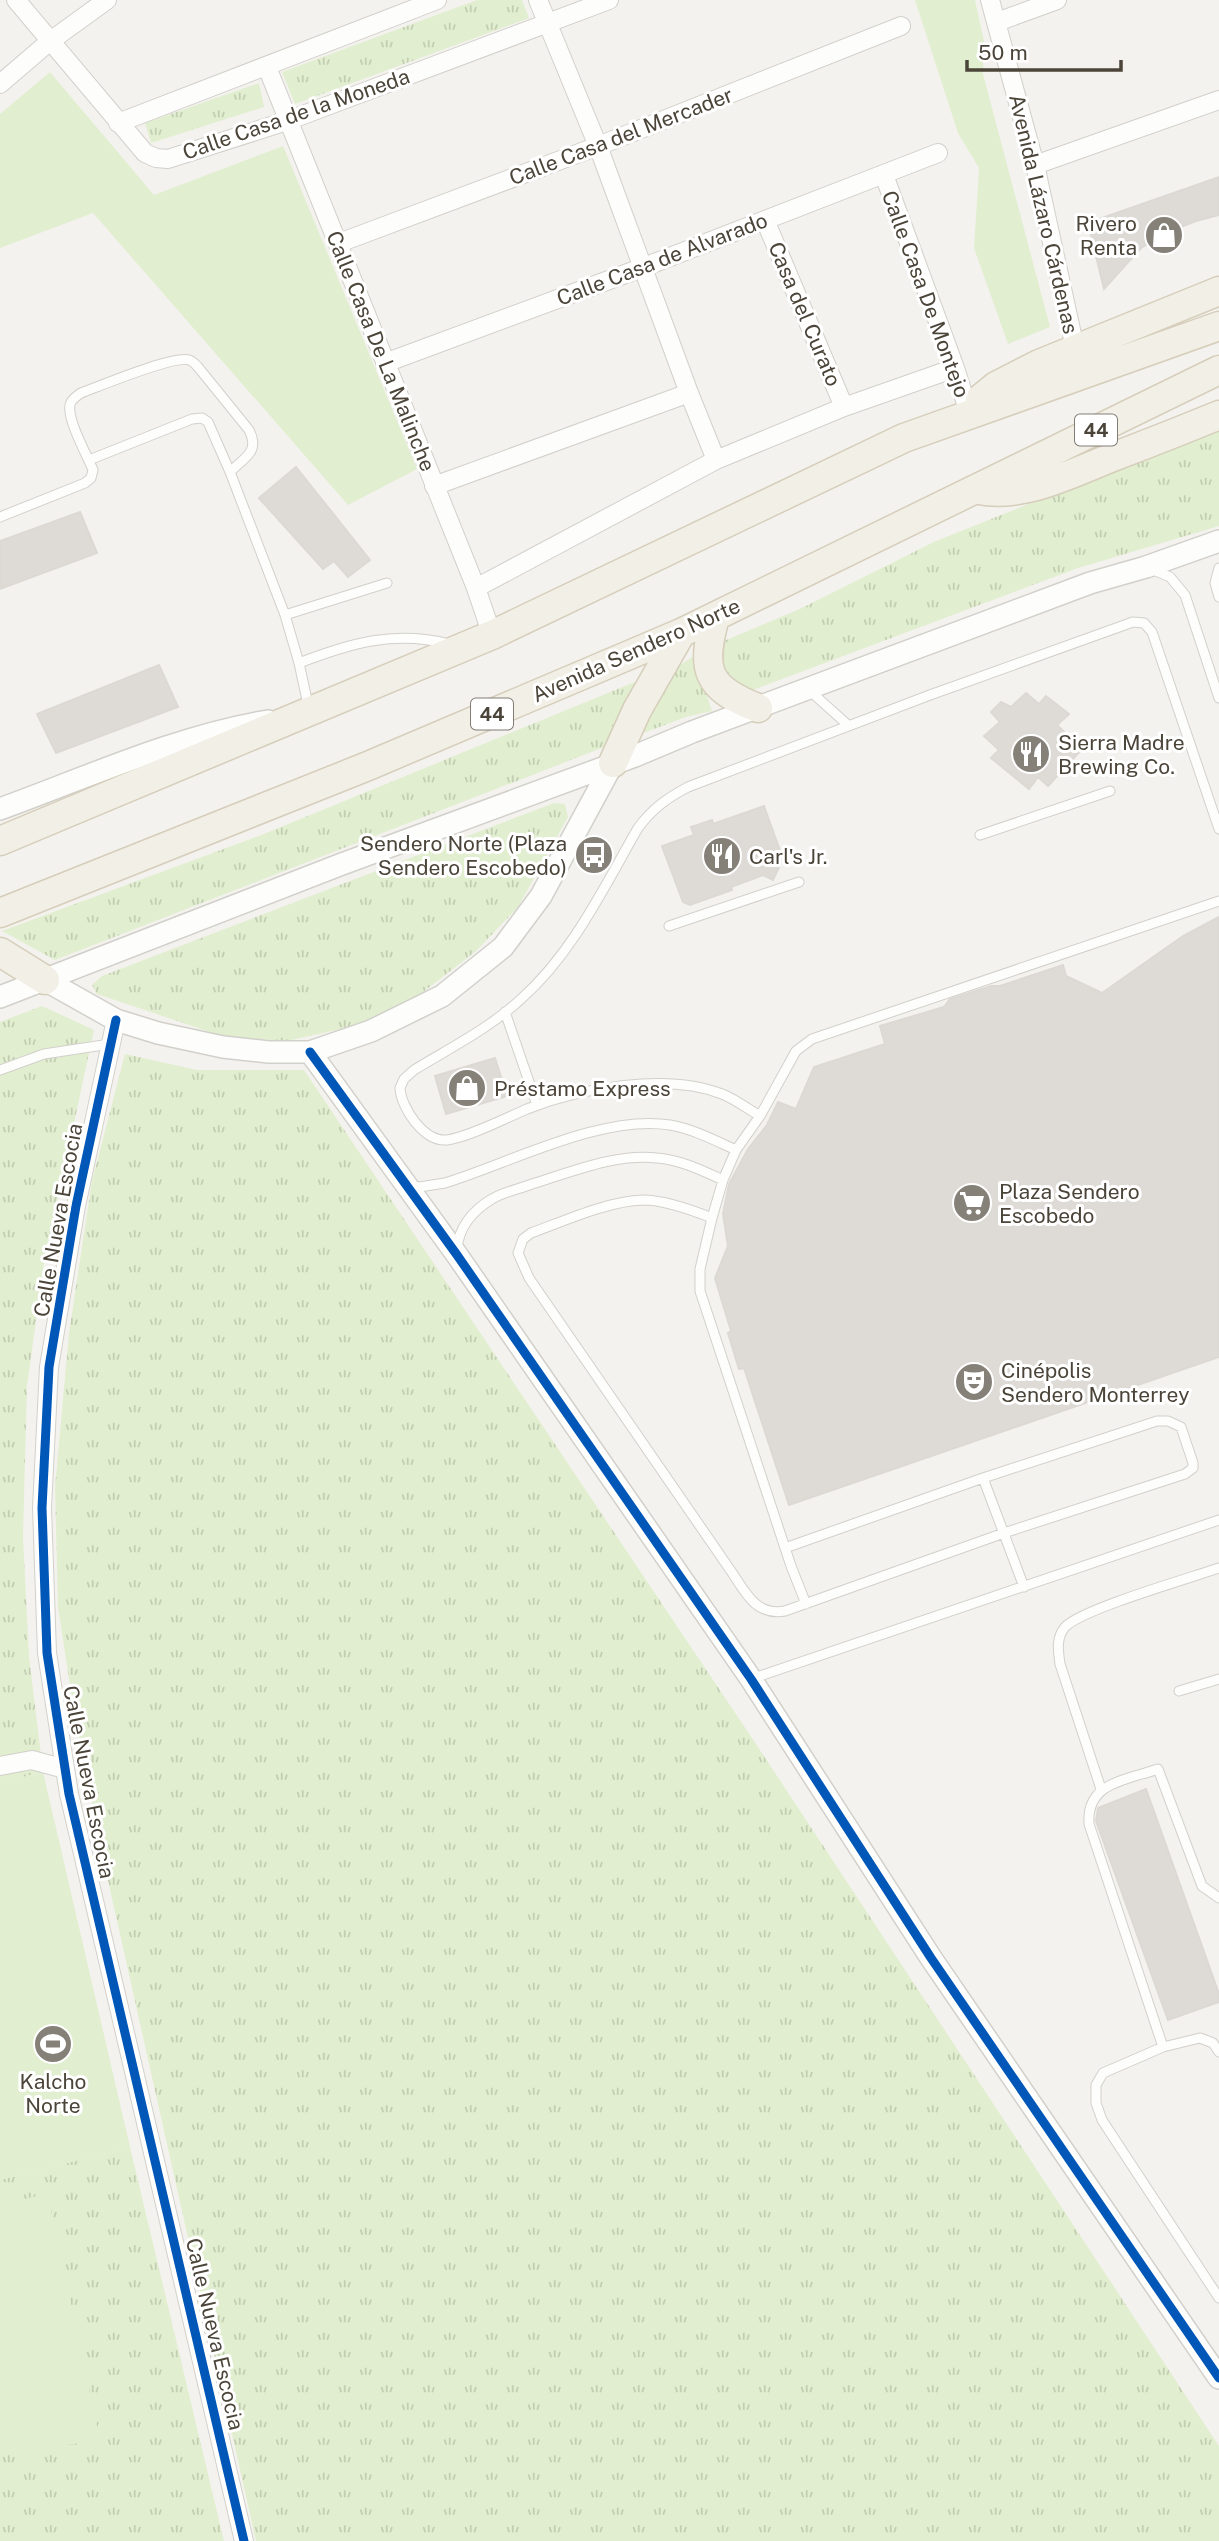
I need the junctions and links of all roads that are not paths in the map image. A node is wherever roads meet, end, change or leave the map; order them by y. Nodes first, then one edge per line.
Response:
1 (16, 0) edge
2 (107, 0) edge
3 (437, 0) edge
4 (538, 0) edge
5 (609, 0) edge
6 (990, 0) edge
7 (1057, 0) edge
8 (997, 22) junction
9 (547, 23) junction
10 (901, 26) dead end
11 (49, 42) junction
12 (267, 67) junction
13 (0, 85) edge
14 (1219, 100) edge
15 (287, 121) junction
16 (118, 123) junction
17 (598, 146) junction
18 (939, 153) dead end
19 (1035, 165) junction
20 (884, 175) junction
21 (765, 220) junction
22 (340, 243) junction
23 (644, 267) junction
24 (1219, 291) edge
25 (1219, 326) edge
26 (1075, 348) junction
27 (385, 363) junction
28 (955, 368) junction
29 (1219, 370) edge
30 (689, 393) junction
31 (844, 407) junction
32 (970, 413) junction
33 (1219, 415) edge
34 (89, 460) junction
35 (716, 460) junction
36 (230, 472) junction
37 (435, 486) junction
38 (973, 489) junction
39 (0, 517) edge
40 (1219, 541) edge
41 (1146, 567) junction
42 (1219, 568) edge
43 (387, 583) dead end
44 (476, 588) junction
45 (1219, 597) edge
46 (285, 615) junction
47 (715, 617) junction
48 (681, 633) junction
49 (492, 635) junction
50 (462, 647) junction
51 (299, 663) junction
52 (808, 689) junction
53 (1219, 698) edge
54 (758, 708) junction
55 (306, 714) junction
56 (849, 726) junction
57 (613, 763) junction
58 (1110, 791) dead end
59 (0, 809) edge
60 (1219, 829) edge
61 (981, 835) dead end
62 (0, 841) edge
63 (799, 882) dead end
64 (1219, 901) edge
65 (0, 913) edge
66 (669, 926) dead end
67 (0, 951) edge
68 (45, 980) junction
69 (0, 997) edge
70 (505, 1012) junction
71 (116, 1020) junction
72 (110, 1044) junction
73 (310, 1052) junction
74 (0, 1070) edge
75 (537, 1105) junction
76 (760, 1116) junction
77 (736, 1150) junction
78 (401, 1179) junction
79 (723, 1180) junction
80 (712, 1218) junction
81 (457, 1255) junction
82 (984, 1478) junction
83 (1219, 1520) edge
84 (1004, 1533) junction
85 (785, 1548) junction
86 (1219, 1568) edge
87 (1024, 1587) junction
88 (806, 1604) junction
89 (751, 1679) junction
90 (1219, 1679) edge
91 (1180, 1691) dead end
92 (0, 1766) edge
93 (65, 1769) junction
94 (1101, 1789) junction
95 (1219, 1898) edge
96 (1163, 2047) junction
97 (1219, 2052) edge
98 (1219, 2298) edge
99 (1219, 2378) edge
100 (244, 2541) edge

1 - 11 street, Calle Casa de la Moneda
2 - 11 street
3 - 12 street
4 - 9 street
5 - 9 street, Calle Casa de la Moneda
6 - 8 street, Avenida Lázaro Cárdenas
7 - 8 street
8 - 19 street, Avenida Lázaro Cárdenas
9 - 15 street, Calle Casa de la Moneda
9 - 17 street
10 - 17 street, Calle Casa del Mercader
11 - 13 street
11 - 16 street, Calle Casa de la Moneda
12 - 15 street, Calle Casa De La Malinche
12 - 16 street
14 - 19 street
15 - 16 street, Calle Casa de la Moneda
15 - 22 street, Calle Casa De La Malinche
17 - 22 street, Calle Casa del Mercader
17 - 23 street
18 - 20 street, Calle Casa de Alvarado
19 - 26 street, Avenida Lázaro Cárdenas
20 - 21 street, Calle Casa de Alvarado
20 - 28 street, Calle Casa De Montejo
21 - 23 street, Calle Casa de Alvarado
21 - 31 street, Casa del Curato
22 - 27 street, Calle Casa De La Malinche
23 - 27 street, Calle Casa de Alvarado
23 - 30 street
24 - 26 main road
25 - 32 main road
26 - 32 main road
27 - 37 street, Calle Casa De La Malinche
28 - 31 street
28 - 32 street, Calle Casa De Montejo
29 - 38 main road, Avenida Sendero Norte / 44
30 - 35 street
30 - 37 street
31 - 35 street
32 - 49 main road
33 - 38 main road
34 - 36 lane
34 - 36 lane
34 - 39 lane
35 - 44 street
36 - 46 lane
37 - 44 street, Calle Casa De La Malinche
38 - 47 main road, Avenida Sendero Norte / 44
40 - 41 street
41 - 52 street
41 - 53 lane
42 - 45 lane
43 - 46 lane
44 - 49 street, Calle Casa De La Malinche
46 - 51 lane
47 - 48 main road, Avenida Sendero Norte / 44
47 - 54 main road
48 - 57 main road
48 - 65 main road, Avenida Sendero Norte / 44
49 - 50 main road
50 - 51 lane
50 - 55 main road
51 - 55 lane
52 - 54 street
52 - 56 lane
54 - 57 street
55 - 59 street
55 - 62 main road
56 - 60 lane
56 - 70 lane
57 - 68 street
57 - 73 street
58 - 61 lane
63 - 66 lane
64 - 76 lane
67 - 68 main road
68 - 69 street
68 - 71 street
70 - 75 lane
70 - 75 lane
71 - 72 street, Calle Nueva Escocia
71 - 73 street
72 - 74 lane
72 - 93 street, Calle Nueva Escocia
73 - 78 street
75 - 76 lane
76 - 77 lane
77 - 78 lane
77 - 79 lane
78 - 81 street
79 - 80 lane
79 - 81 lane
80 - 85 lane
80 - 88 lane
81 - 89 street
82 - 84 lane
82 - 84 lane
82 - 85 lane
83 - 87 lane
84 - 87 lane
84 - 88 lane
85 - 88 lane
86 - 94 lane
87 - 89 lane
89 - 99 street
90 - 91 lane
92 - 93 street
93 - 100 street, Calle Nueva Escocia
94 - 95 lane
94 - 96 lane
96 - 97 lane
96 - 98 lane

